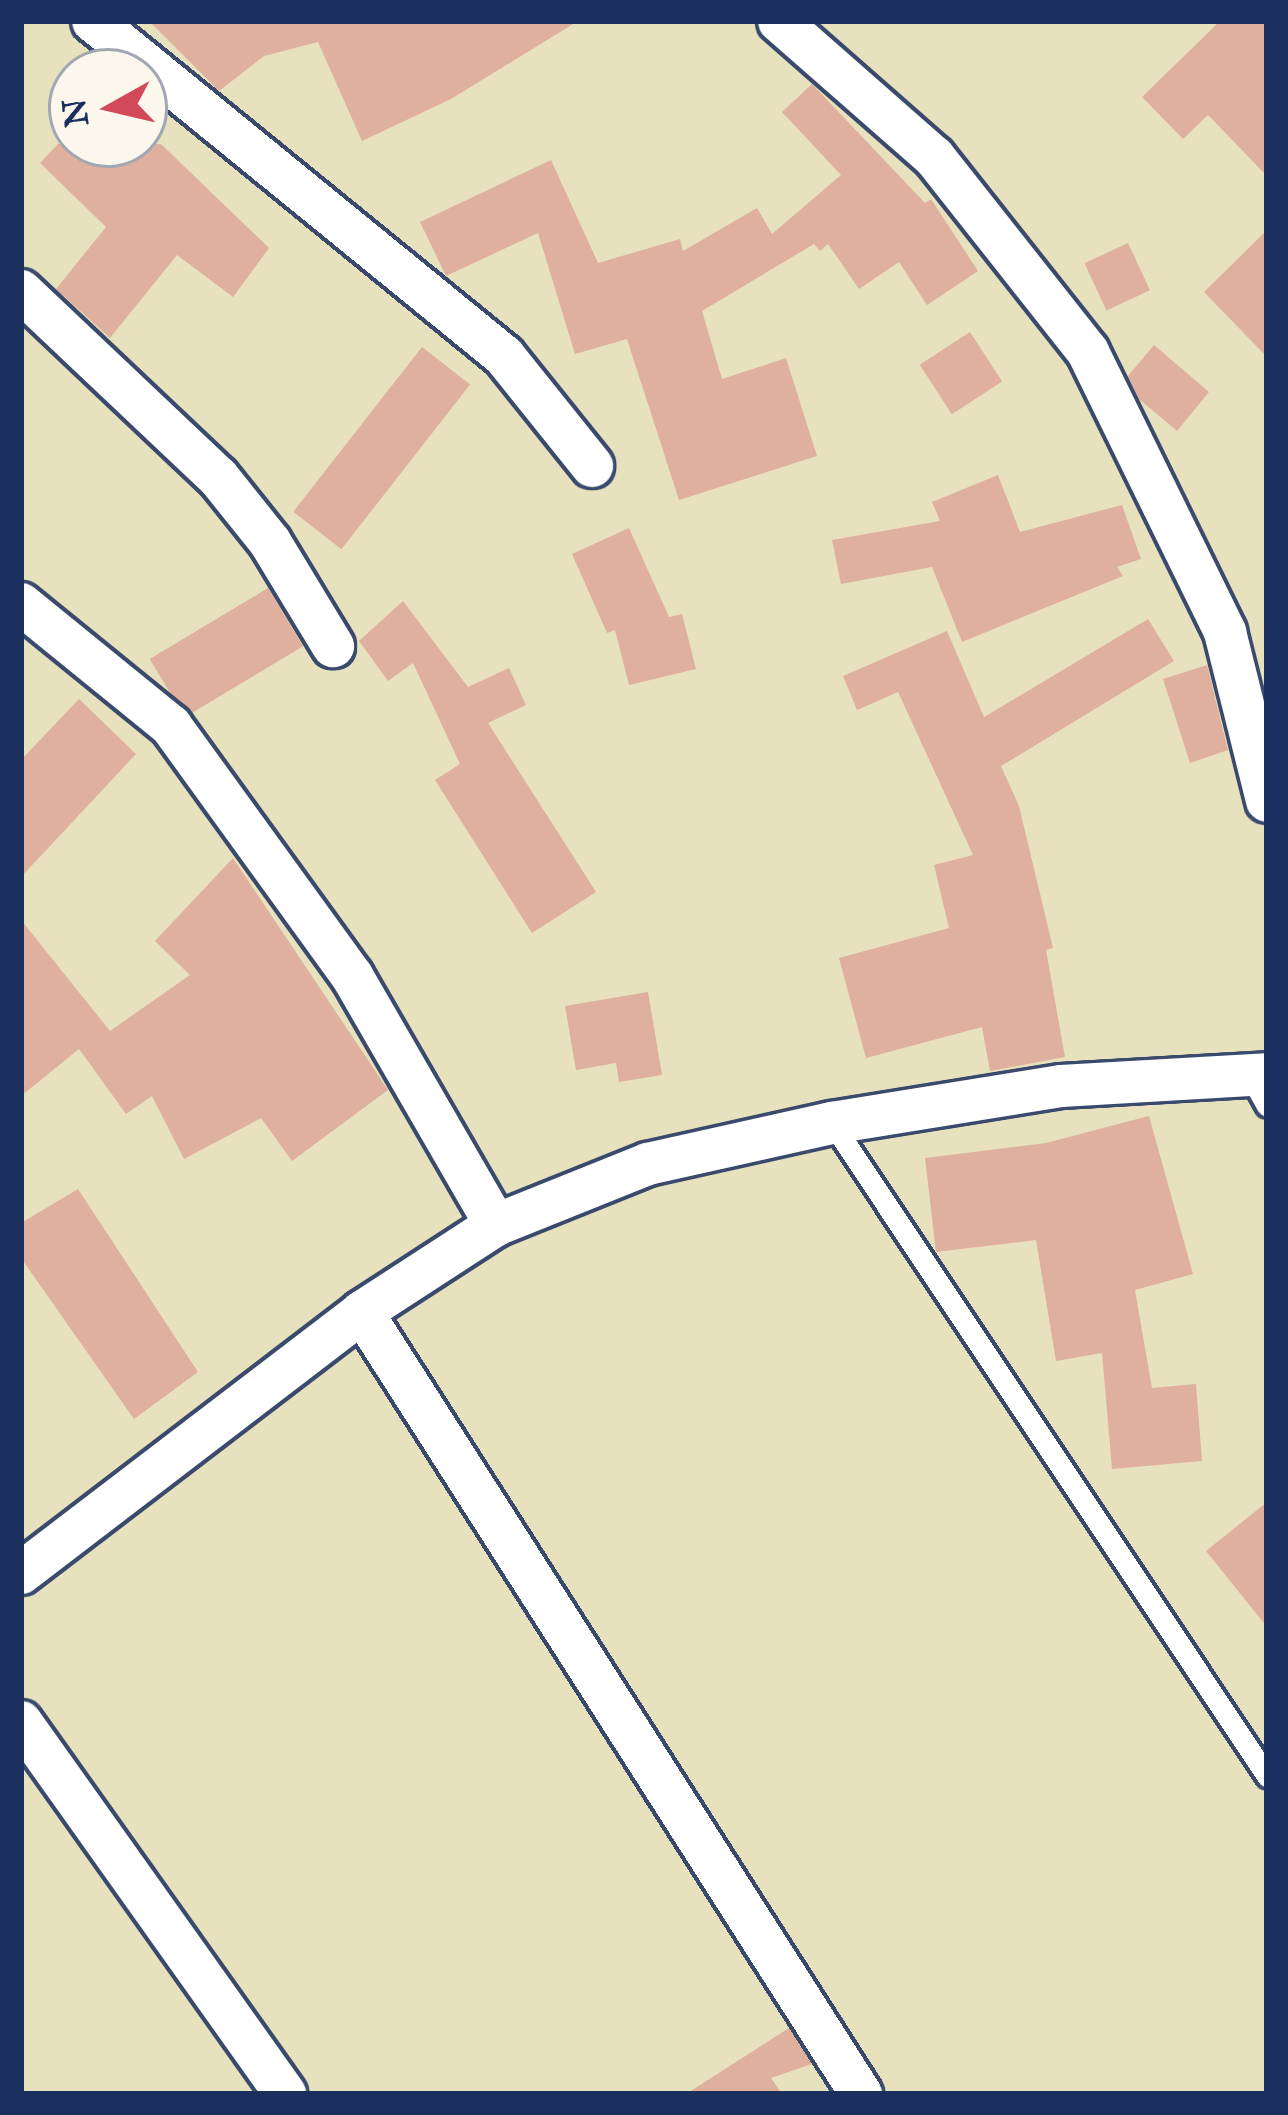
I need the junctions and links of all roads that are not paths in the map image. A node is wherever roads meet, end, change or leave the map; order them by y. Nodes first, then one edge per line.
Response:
1 (93, 21) edge
2 (779, 21) edge
3 (21, 291) edge
4 (592, 466) dead end
5 (21, 604) edge
6 (333, 646) dead end
7 (1267, 801) edge
8 (1261, 1085) edge
9 (832, 1124) junction
10 (496, 1225) junction
11 (362, 1312) junction
12 (21, 1573) edge
13 (21, 1722) edge
14 (1267, 1776) edge
15 (285, 2094) edge
16 (861, 2094) edge

1 - 4 street
2 - 7 street
3 - 6 street
5 - 10 street
8 - 9 street
9 - 10 street
9 - 14 lane
10 - 11 street
11 - 12 street
11 - 16 street
13 - 15 street

